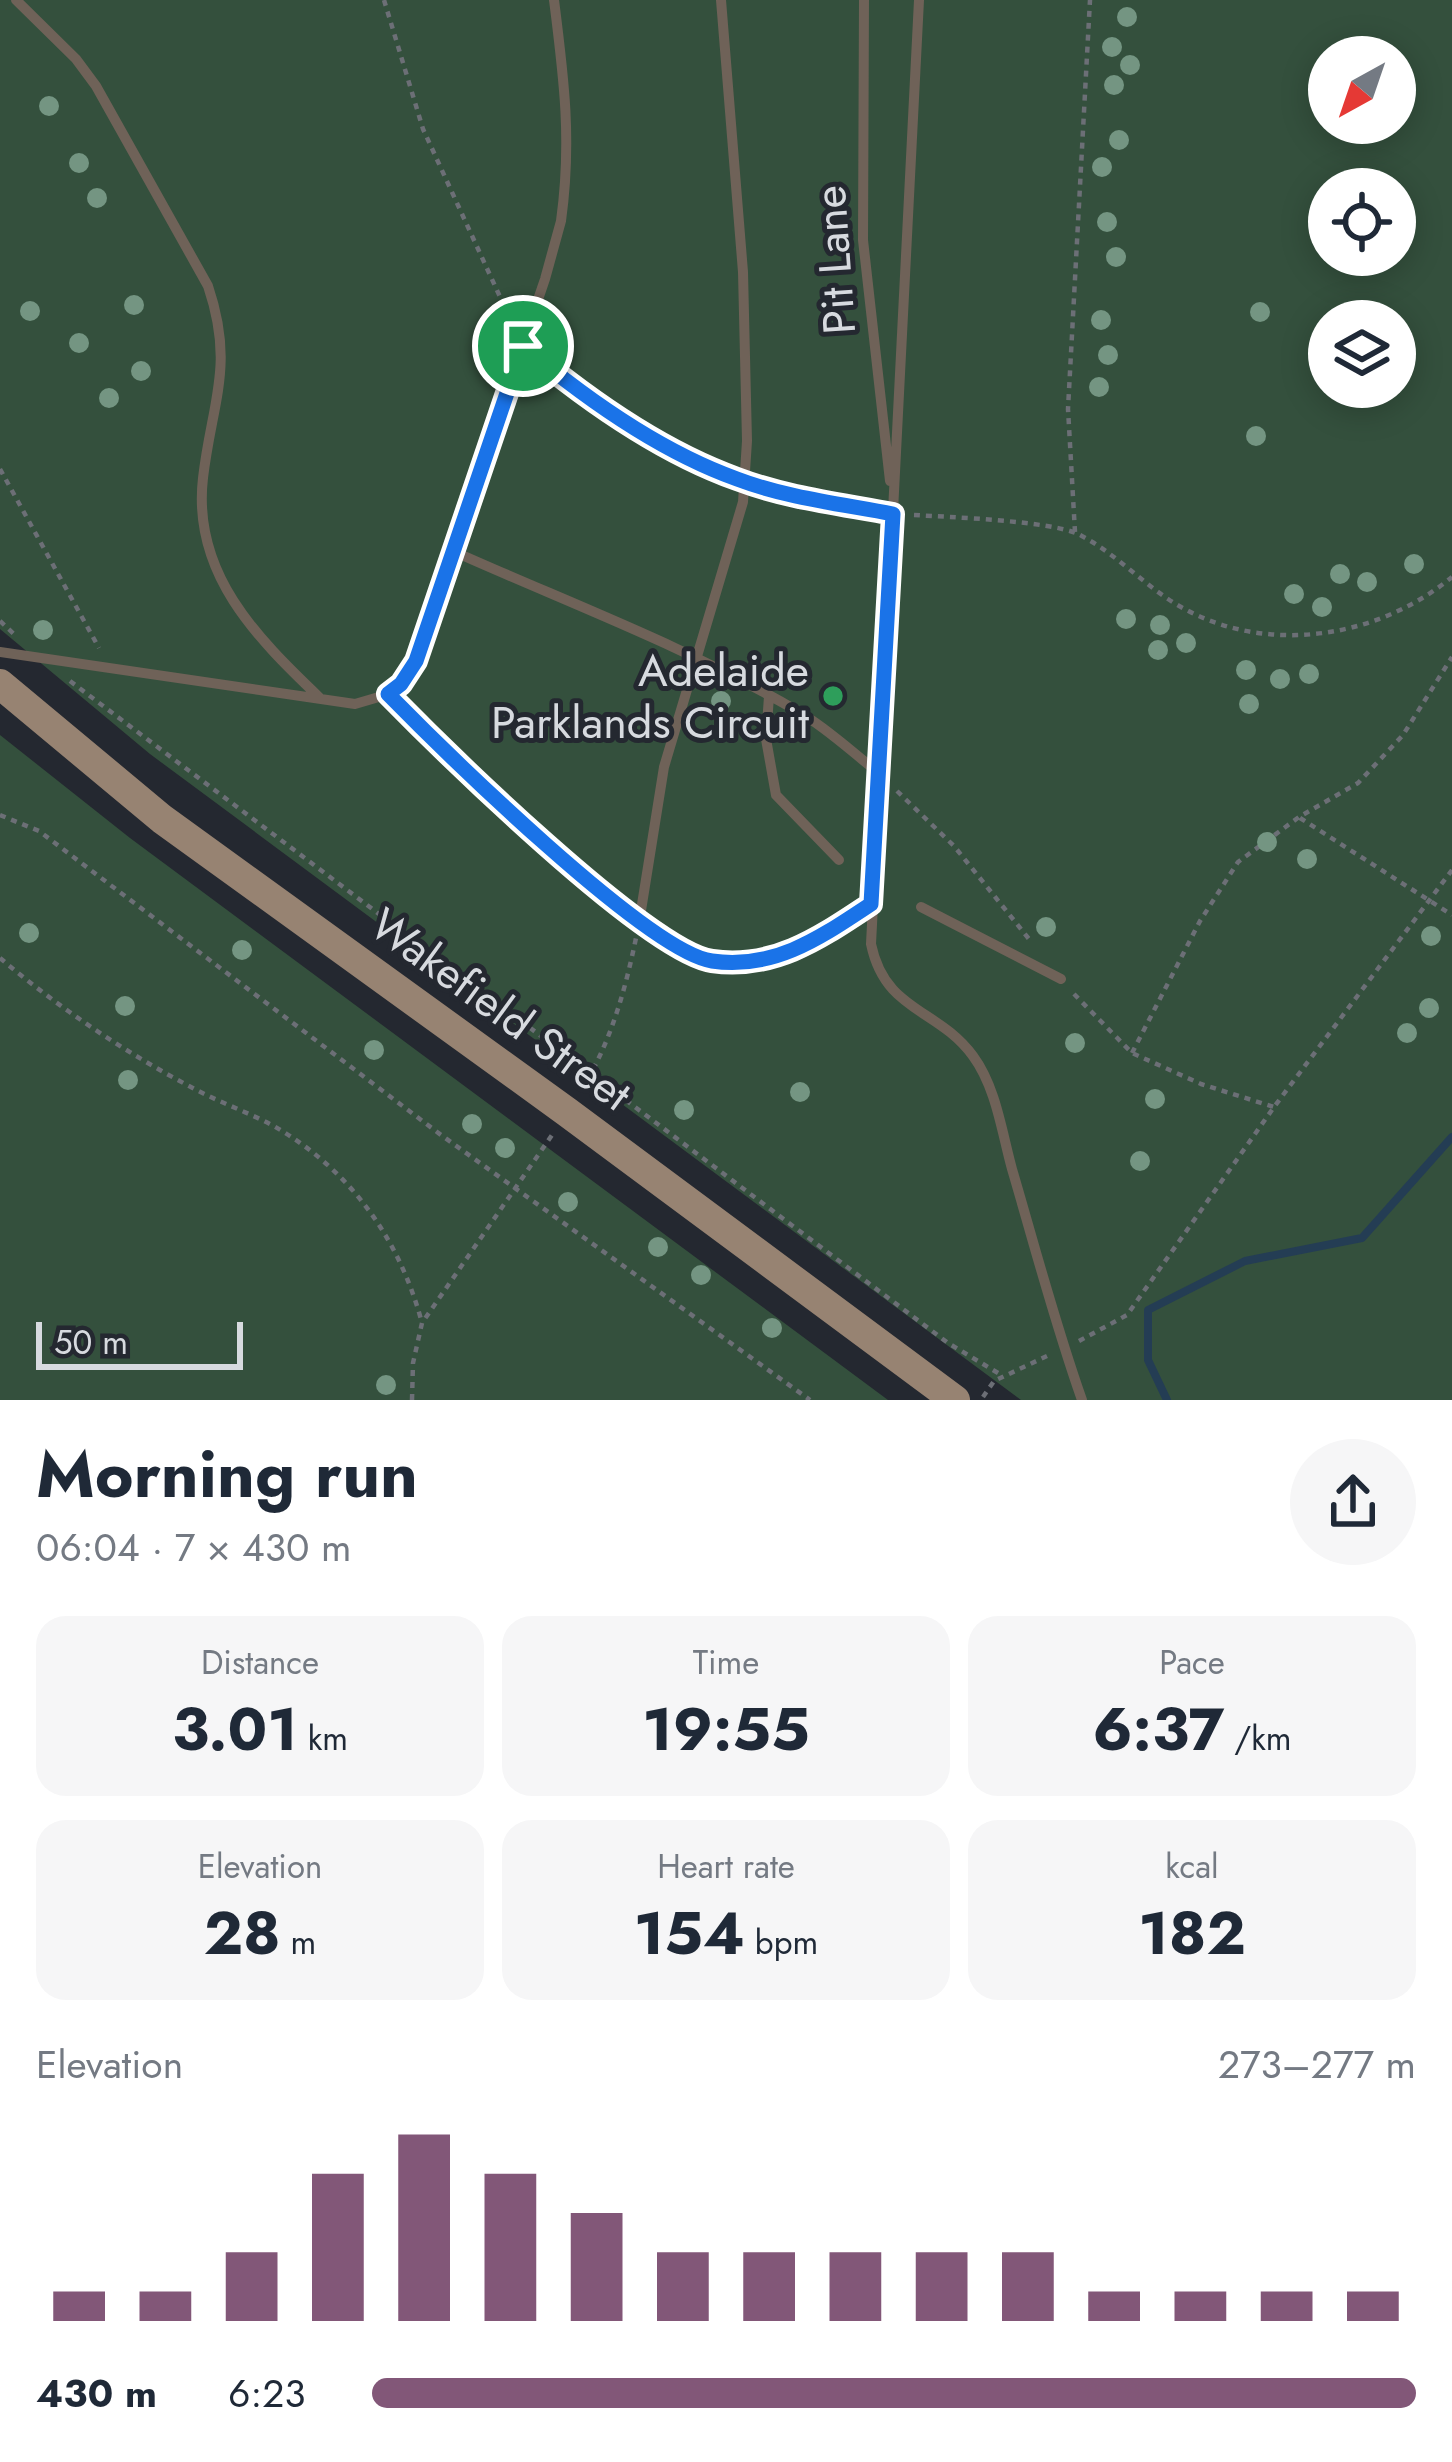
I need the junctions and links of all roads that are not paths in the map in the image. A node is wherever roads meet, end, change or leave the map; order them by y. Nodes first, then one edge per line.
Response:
1 (16, 0) edge
2 (554, 0) edge
3 (721, 0) edge
4 (864, 0) edge
5 (919, 0) edge
6 (523, 346) junction
7 (745, 482) junction
8 (893, 514) junction
9 (455, 552) junction
10 (0, 652) edge
11 (695, 658) junction
12 (0, 684) edge
13 (388, 694) junction
14 (769, 696) junction
15 (323, 700) junction
16 (879, 773) junction
17 (839, 860) dead end
18 (871, 904) junction
19 (921, 907) dead end
20 (639, 923) junction
21 (1061, 979) dead end
22 (955, 1400) edge
23 (1082, 1400) edge

1 - 15 lane
2 - 6 lane
3 - 7 lane
4 - 8 lane, Pit Lane
5 - 8 lane
6 - 7 lane
6 - 9 lane
7 - 8 lane
7 - 11 lane
8 - 16 lane
9 - 11 lane
9 - 13 lane
10 - 15 lane
11 - 14 lane
11 - 20 lane
12 - 22 main road, Wakefield Street
13 - 15 lane
13 - 20 lane
14 - 16 lane
14 - 17 lane
16 - 18 lane
18 - 20 lane
18 - 23 lane
19 - 21 lane

